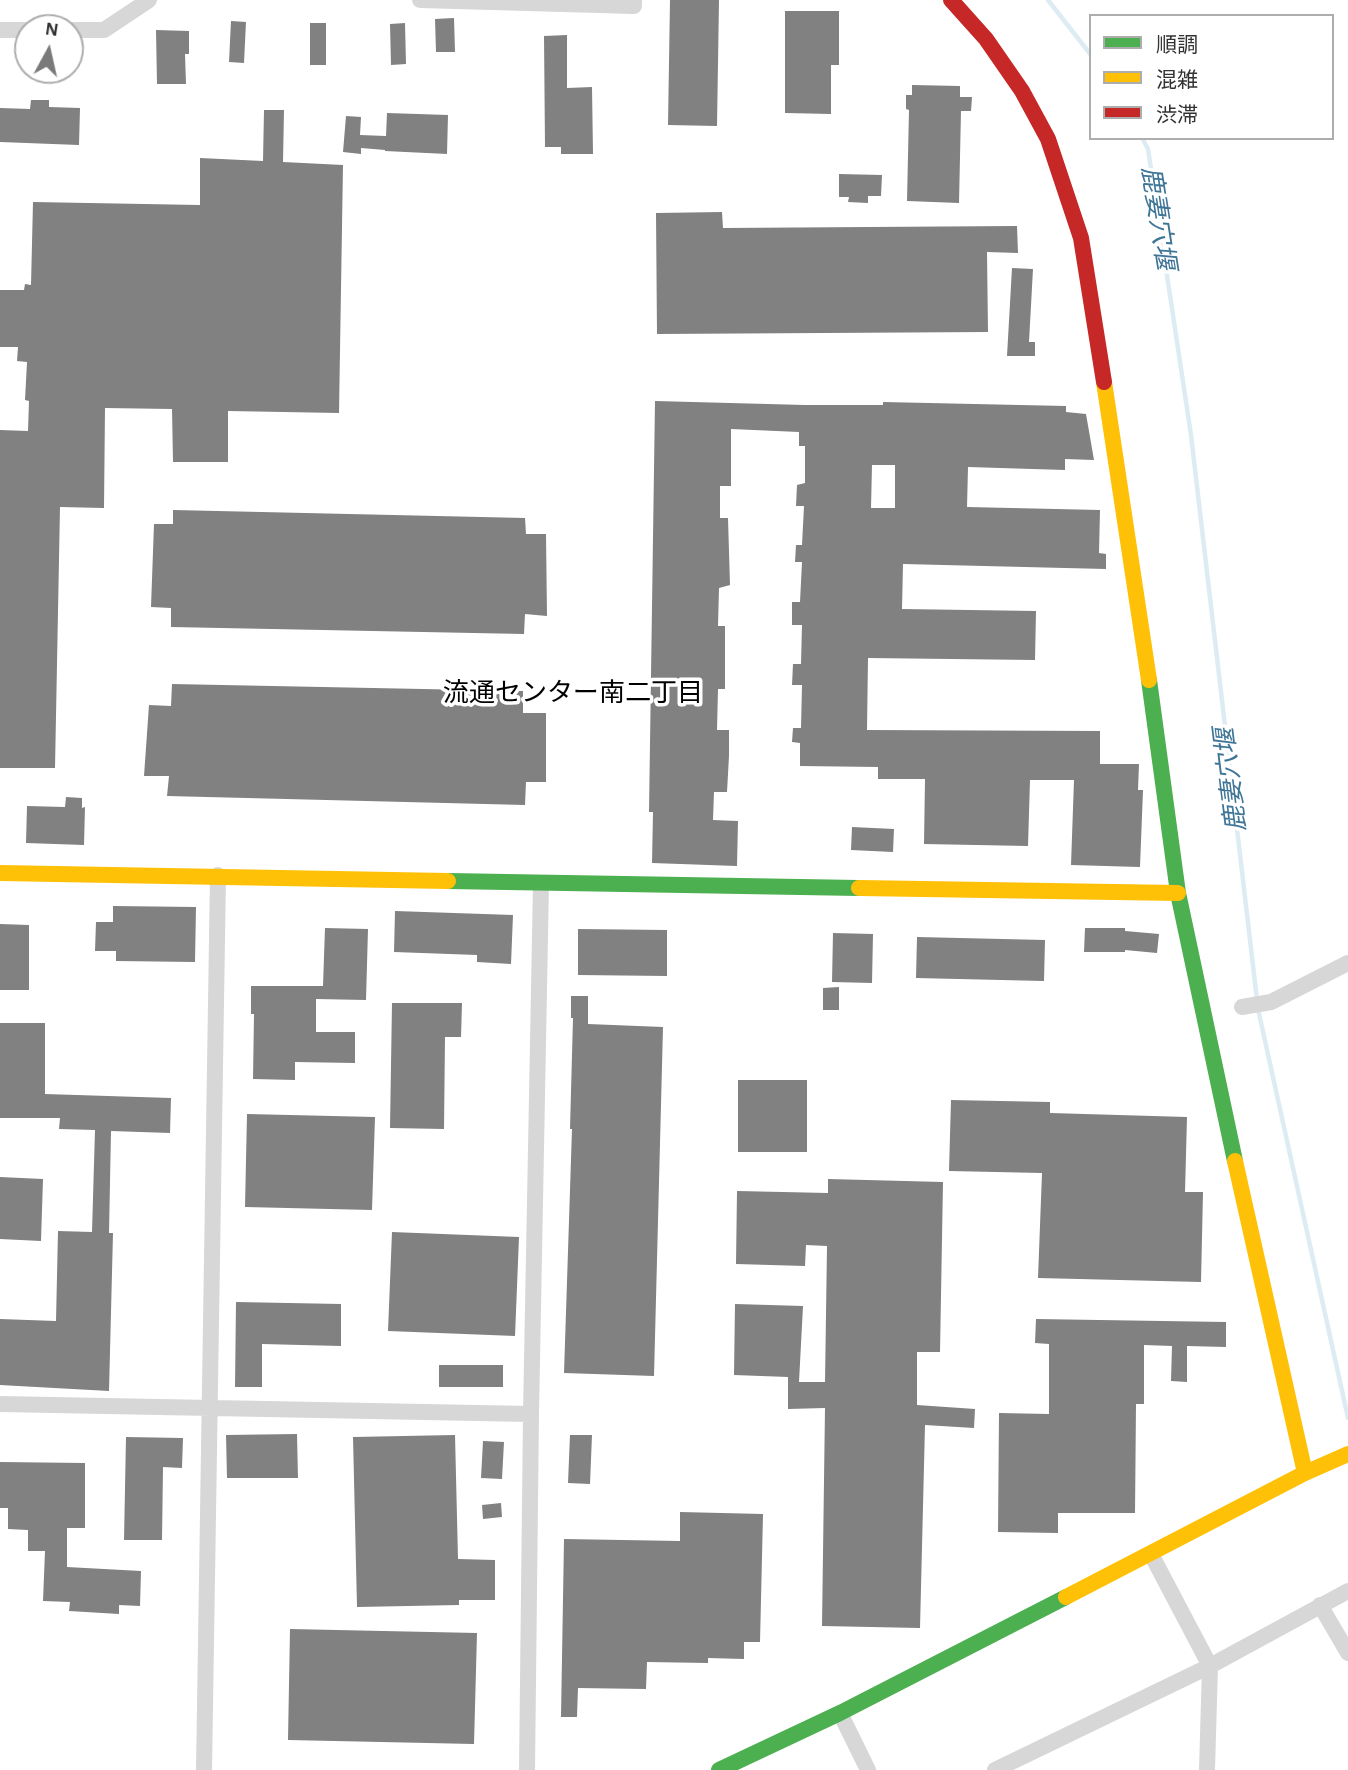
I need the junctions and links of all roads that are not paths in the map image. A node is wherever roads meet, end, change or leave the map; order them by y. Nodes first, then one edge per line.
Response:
1 (149, 0) edge
2 (419, 0) edge
3 (634, 0) edge
4 (951, 0) edge
5 (84, 30) edge
6 (0, 873) edge
7 (218, 875) junction
8 (541, 883) junction
9 (1178, 893) junction
10 (1348, 963) edge
11 (1251, 1005) dead end
12 (0, 1404) edge
13 (209, 1406) junction
14 (531, 1414) junction
15 (1348, 1454) edge
16 (1305, 1473) junction
17 (1151, 1554) junction
18 (1348, 1591) edge
19 (1320, 1605) junction
20 (1348, 1653) edge
21 (1210, 1666) junction
22 (840, 1713) junction
23 (204, 1770) edge
24 (527, 1770) edge
25 (719, 1770) edge
26 (868, 1770) edge
27 (995, 1770) edge
28 (1207, 1770) edge

1 - 5 street
2 - 3 street
4 - 9 street
6 - 7 street
7 - 8 street
7 - 13 street
8 - 9 street
8 - 14 street
9 - 16 street
10 - 11 street
12 - 13 street
13 - 14 street
13 - 23 street
14 - 24 street
15 - 16 street
16 - 17 street
17 - 21 street
17 - 22 street
18 - 19 street
19 - 20 street
19 - 21 street
21 - 27 street
21 - 28 street
22 - 25 street
22 - 26 street

